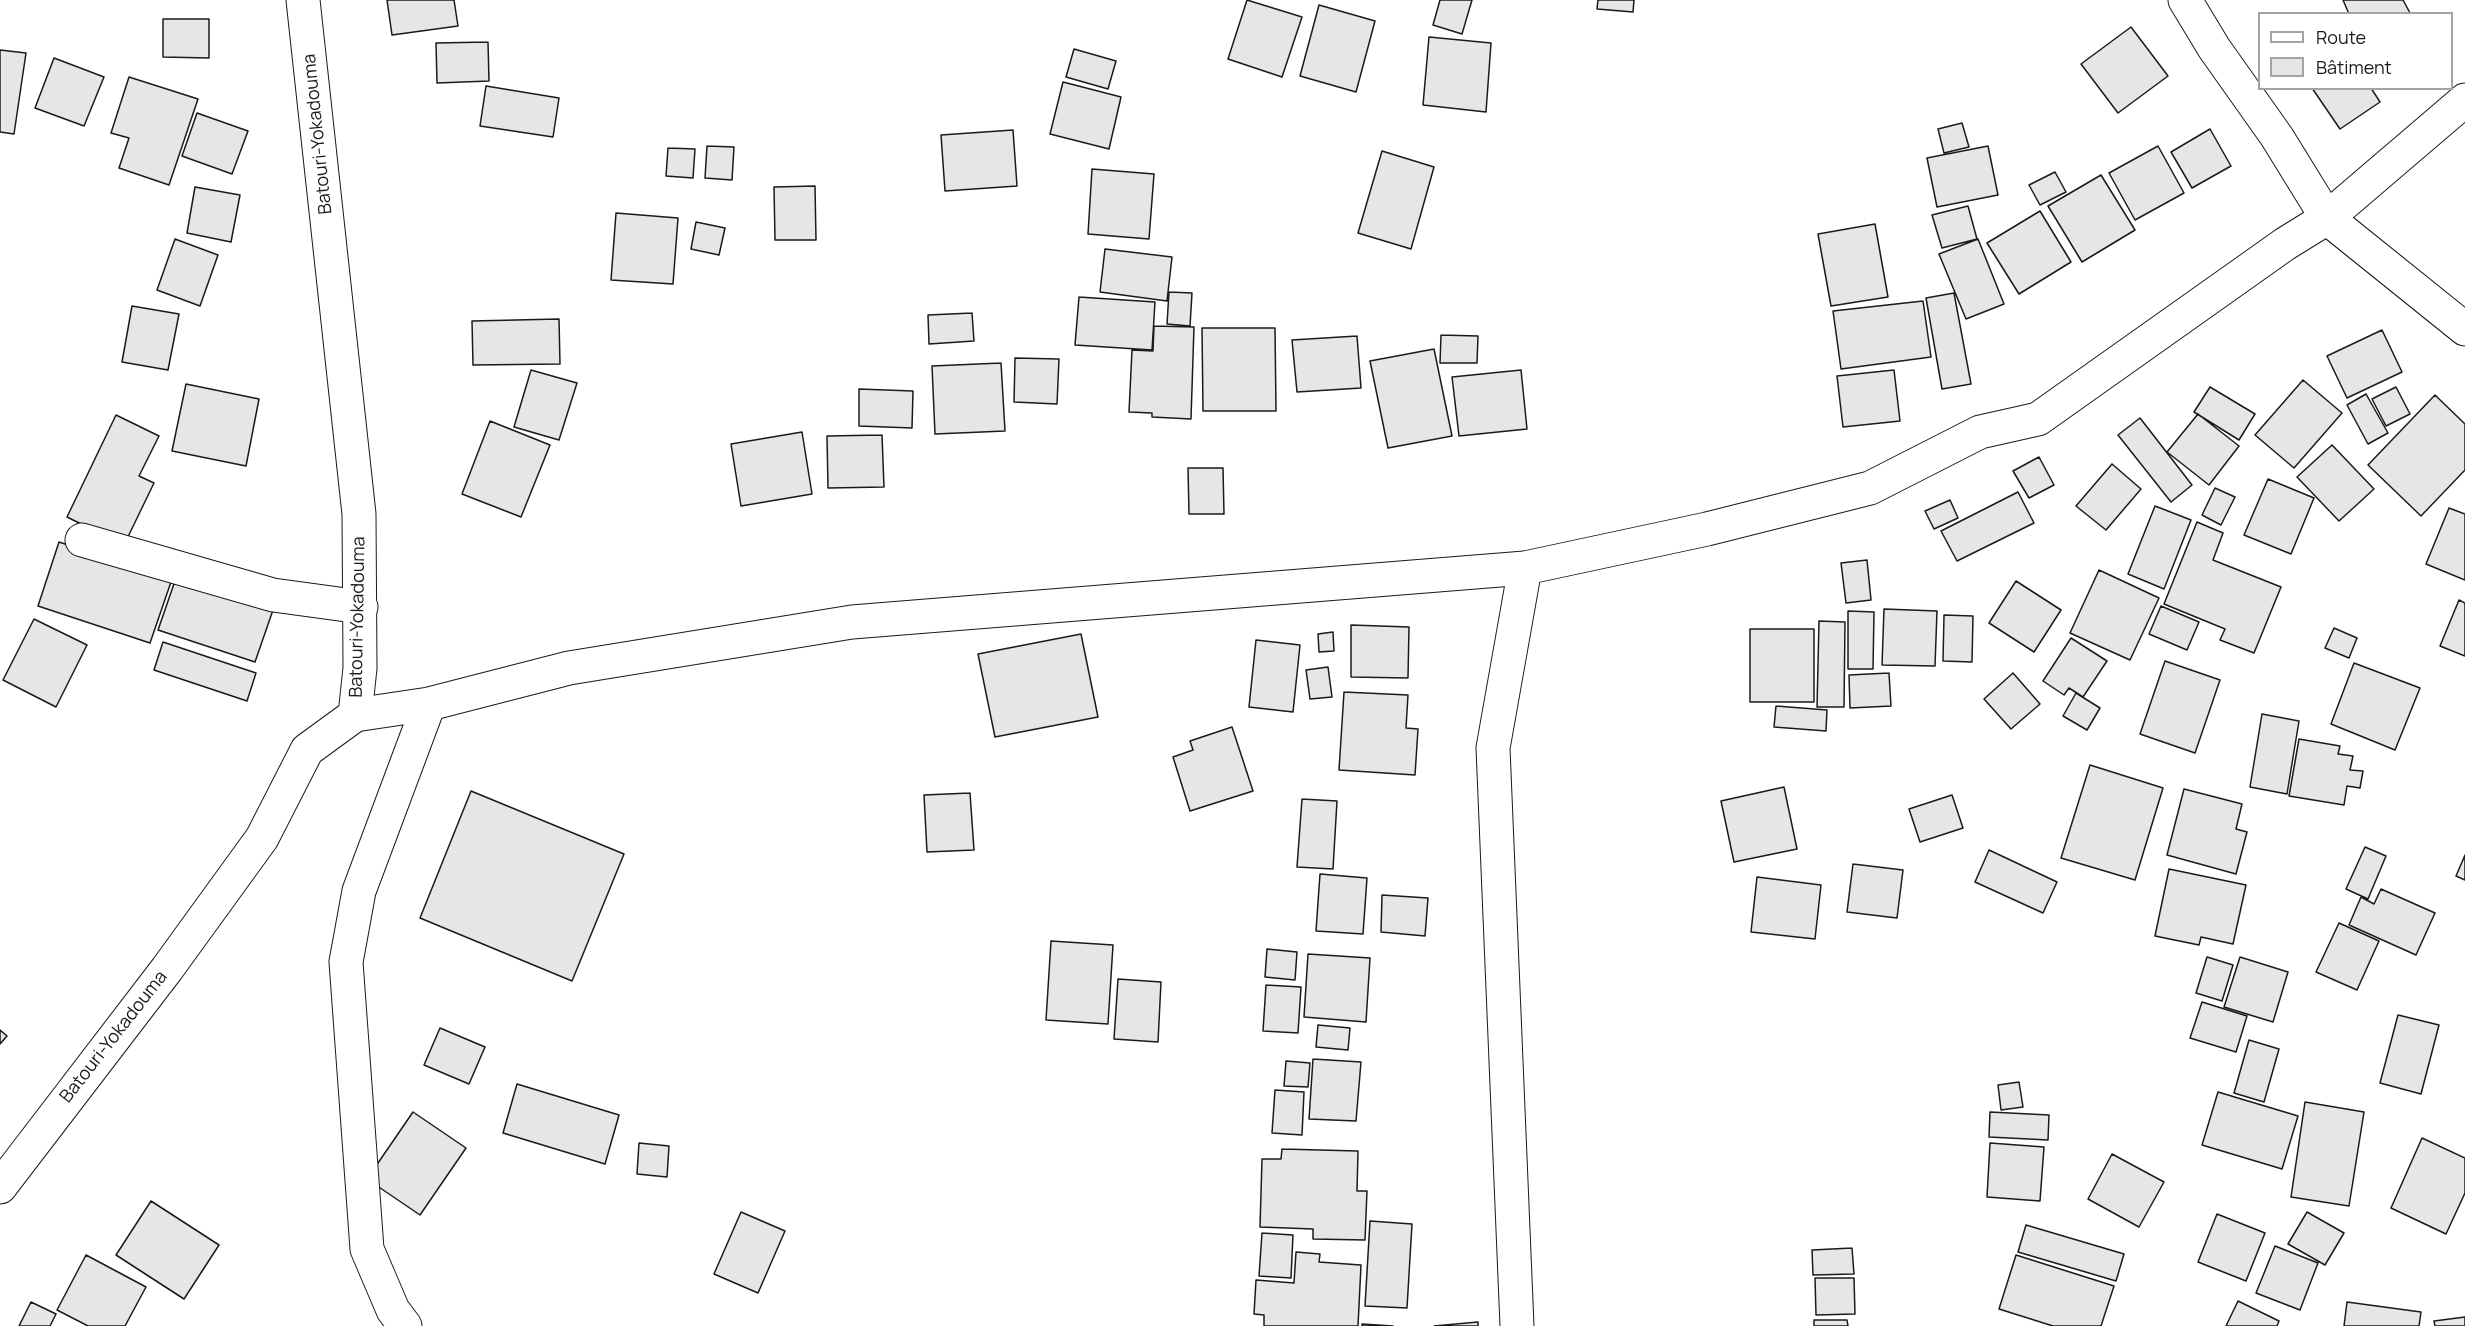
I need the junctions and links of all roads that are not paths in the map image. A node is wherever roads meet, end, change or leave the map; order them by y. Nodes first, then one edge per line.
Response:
1 (303, 0) edge
2 (2185, 0) edge
3 (2465, 100) edge
4 (2327, 218) junction
5 (2465, 329) edge
6 (82, 540) dead end
7 (1525, 568) junction
8 (361, 607) junction
9 (429, 704) junction
10 (355, 715) junction
11 (0, 1187) edge
12 (405, 1326) edge
13 (1517, 1326) edge

1 - 8 main road, Batouri-Yokadouma
2 - 4 main road
3 - 4 main road
4 - 5 main road
4 - 7 main road
6 - 8 main road
7 - 9 main road
7 - 13 main road
8 - 10 main road, Batouri-Yokadouma
9 - 10 main road
9 - 12 main road
10 - 11 main road, Batouri-Yokadouma

